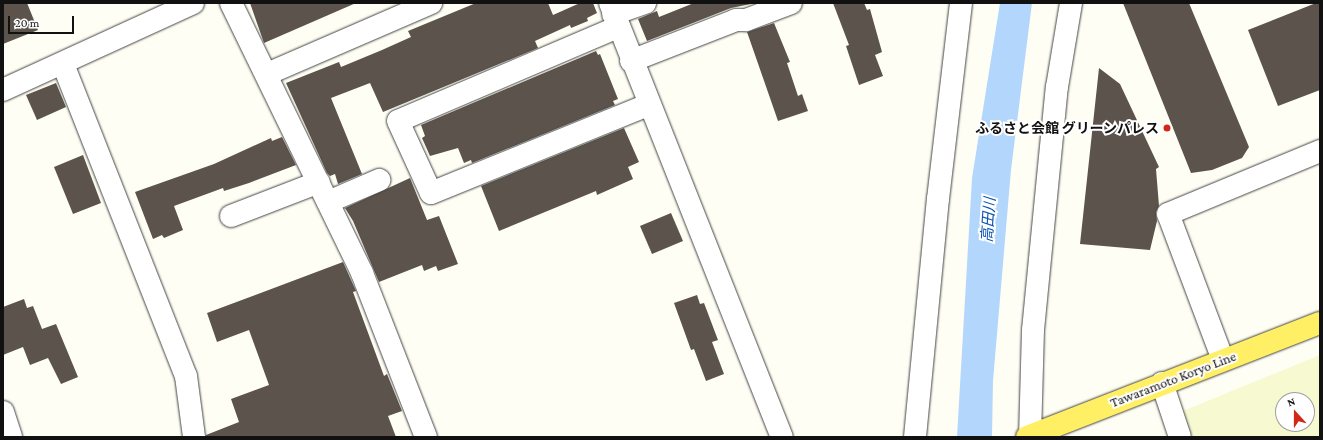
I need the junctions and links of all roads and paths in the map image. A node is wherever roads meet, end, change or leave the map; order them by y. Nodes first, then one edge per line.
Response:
1 (193, 3) edge
2 (232, 3) edge
3 (430, 3) edge
4 (645, 3) edge
5 (791, 3) edge
6 (961, 3) edge
7 (1071, 3) edge
8 (169, 8) edge
9 (614, 15) edge
10 (631, 61) junction
11 (64, 64) junction
12 (266, 74) junction
13 (3, 90) edge
14 (648, 105) junction
15 (1320, 151) edge
16 (379, 180) dead end
17 (319, 182) junction
18 (328, 202) junction
19 (231, 216) dead end
20 (1320, 323) edge
21 (1223, 360) junction
22 (1162, 383) junction
23 (3, 412) edge
24 (11, 437) edge
25 (194, 437) edge
26 (426, 437) edge
27 (782, 437) edge
28 (915, 437) edge
29 (1029, 437) edge
30 (1180, 437) edge

1 - 8 street
2 - 12 street
3 - 12 street
4 - 9 street
5 - 10 street
6 - 28 street
7 - 29 street
8 - 11 street
9 - 10 street
9 - 14 street
10 - 14 street
11 - 13 street
11 - 25 street
12 - 17 street
14 - 27 street
15 - 21 street
16 - 18 street
17 - 18 street
17 - 19 street
18 - 26 street
20 - 21 main road, Tawaramoto Koryo Line
21 - 22 main road, Tawaramoto Koryo Line
22 - 29 main road, Tawaramoto Koryo Line
22 - 30 street
23 - 24 street

